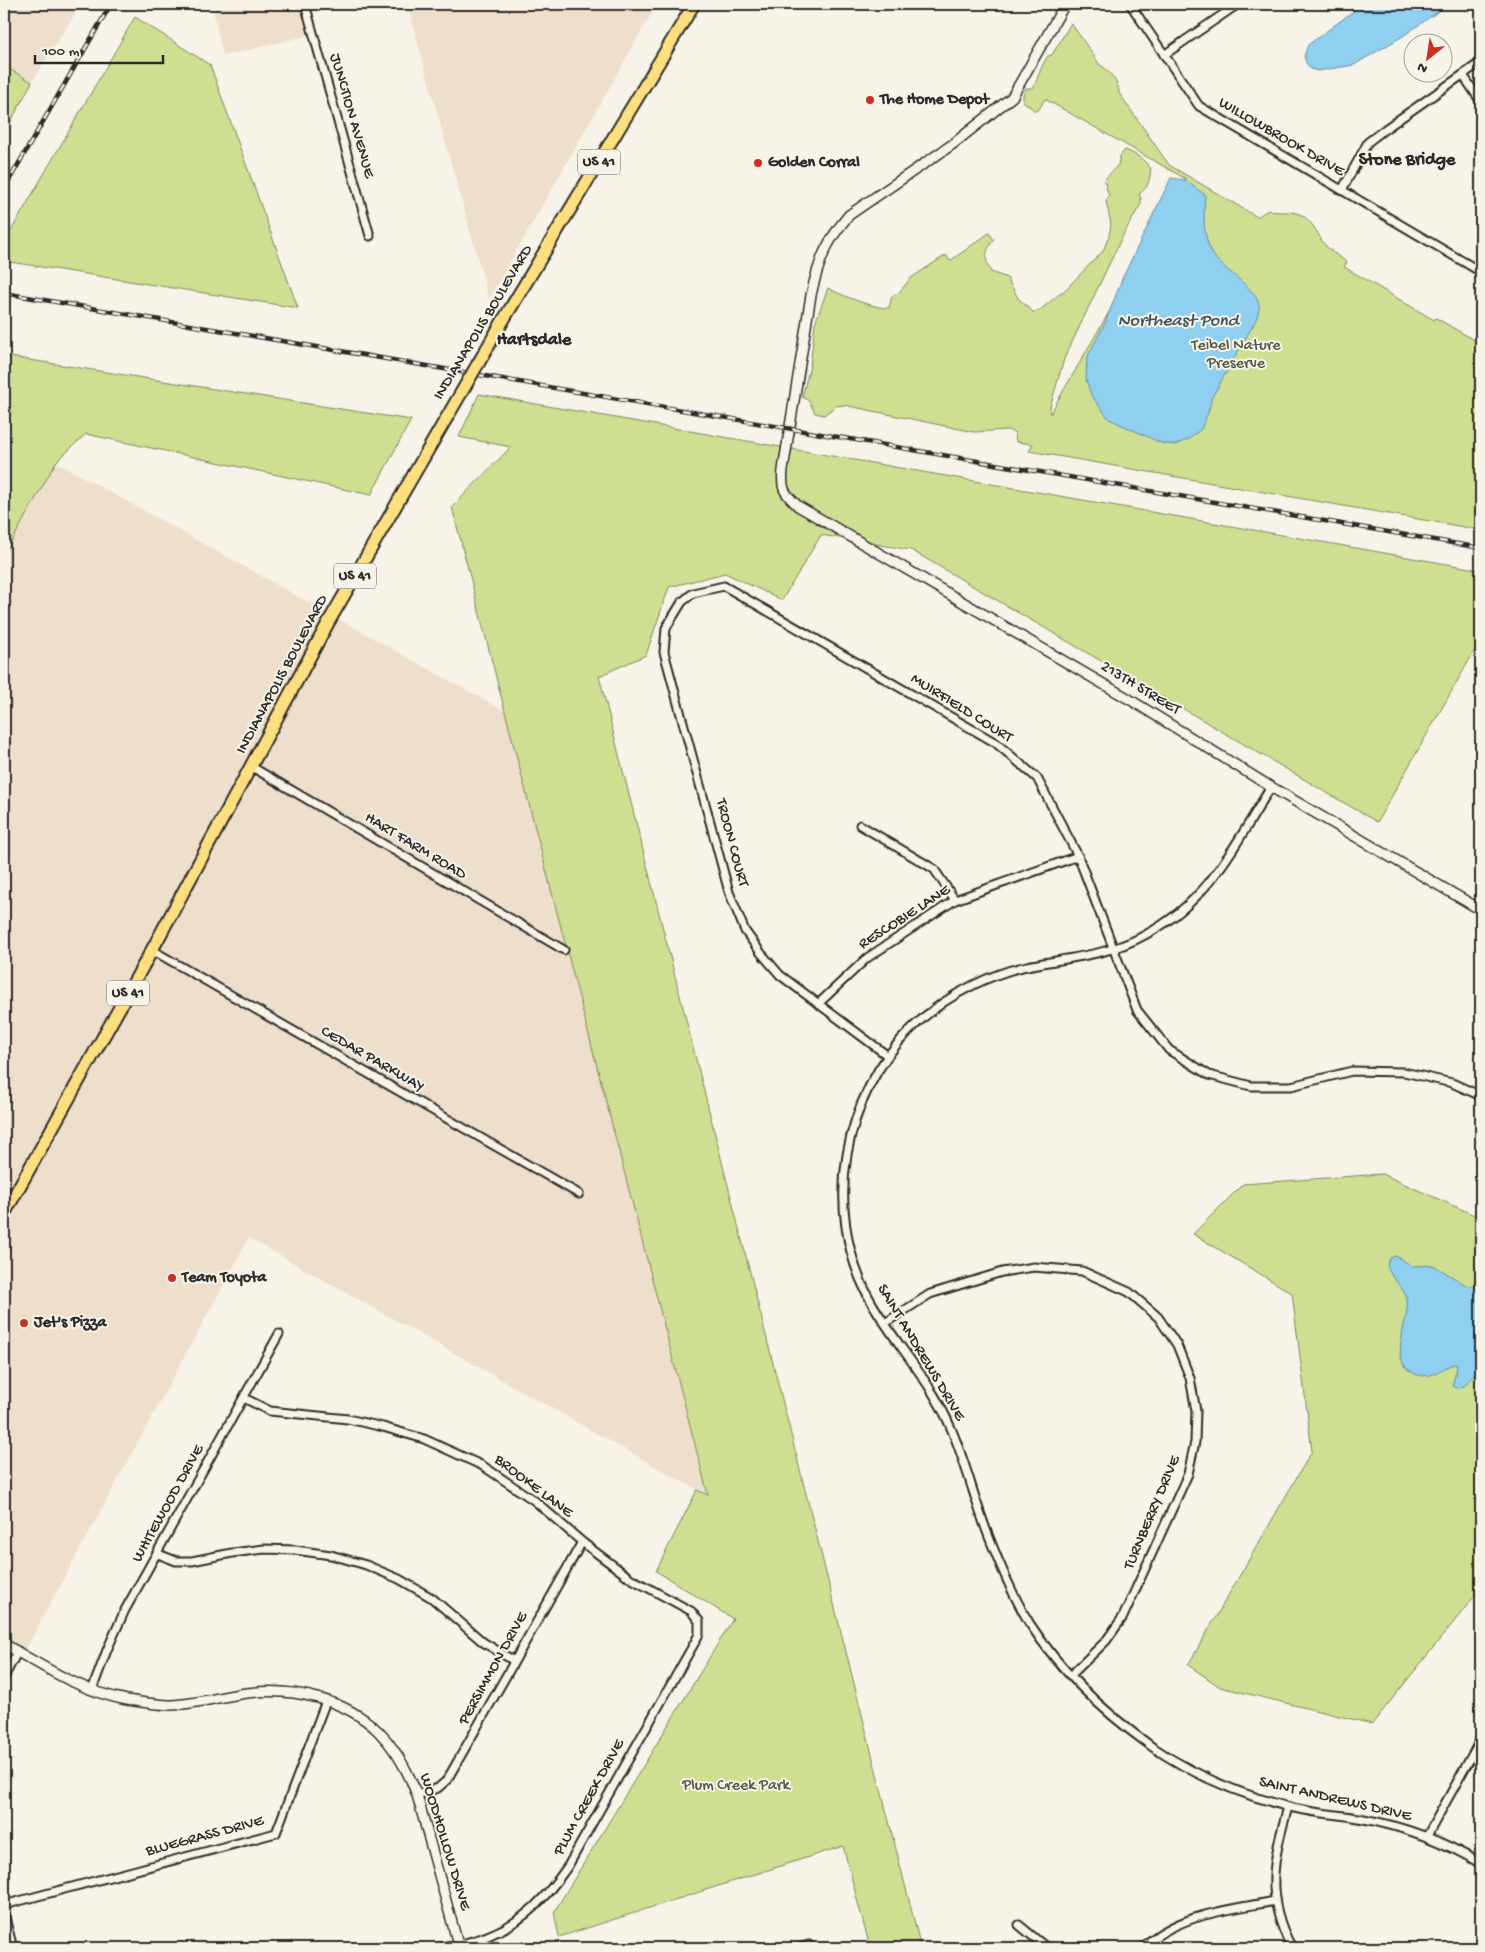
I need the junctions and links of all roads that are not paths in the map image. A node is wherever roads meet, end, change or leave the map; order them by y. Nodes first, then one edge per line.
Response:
1 (305, 4) edge
2 (694, 4) edge
3 (1065, 4) edge
4 (1130, 4) edge
5 (1238, 4) edge
6 (1164, 55) junction
7 (1481, 62) edge
8 (1463, 75) junction
9 (1481, 102) edge
10 (1342, 190) junction
11 (370, 236) dead end
12 (1481, 272) edge
13 (702, 592) joint
14 (252, 767) junction
15 (1271, 787) junction
16 (860, 825) dead end
17 (1078, 856) junction
18 (955, 900) junction
19 (1481, 910) edge
20 (1112, 949) junction
21 (152, 950) junction
22 (564, 950) dead end
23 (818, 1004) junction
24 (888, 1056) junction
25 (1481, 1096) edge
26 (579, 1194) dead end
27 (4, 1214) edge
28 (885, 1323) junction
29 (279, 1334) dead end
30 (244, 1398) junction
31 (582, 1542) junction
32 (158, 1554) junction
33 (699, 1621) joint
34 (4, 1644) edge
35 (18, 1651) junction
36 (514, 1661) junction
37 (1071, 1675) junction
38 (4, 1677) edge
39 (92, 1690) junction
40 (326, 1701) junction
41 (1481, 1739) edge
42 (417, 1795) junction
43 (1288, 1807) junction
44 (1426, 1836) junction
45 (1481, 1864) edge
46 (1275, 1900) junction
47 (4, 1905) edge
48 (4, 1914) edge
49 (1019, 1925) dead end
50 (810, 1945) dead end
51 (458, 1946) edge
52 (13, 1948) edge
53 (436, 1948) edge
54 (448, 1948) edge
55 (798, 1948) edge
56 (1047, 1948) edge
57 (1142, 1948) edge
58 (1292, 1948) edge

1 - 11 street, JUNCTION AVENUE
2 - 14 highway, INDIANAPOLIS BOULEVARD / US 41, bridge
3 - 15 street, 213TH STREET
4 - 6 street, WILLOWBROOK DRIVE
5 - 6 street
6 - 10 street, WILLOWBROOK DRIVE
7 - 8 street
8 - 9 street
8 - 10 street
10 - 12 street, WILLOWBROOK DRIVE
13 - 17 street, MUIRFIELD COURT
13 - 23 street, TROON COURT
14 - 21 highway, INDIANAPOLIS BOULEVARD / US 41
14 - 22 street, HART FARM ROAD
15 - 19 street, 213TH STREET
15 - 20 street, SAINT ANDREWS DRIVE
16 - 18 street
17 - 18 street, RESCOBIE LANE
17 - 20 street, MUIRFIELD COURT
18 - 23 street, RESCOBIE LANE
20 - 24 street, SAINT ANDREWS DRIVE
20 - 25 street, MUIRFIELD COURT
21 - 26 street, CEDAR PARKWAY
21 - 27 highway, INDIANAPOLIS BOULEVARD / US 41
23 - 24 street, TROON COURT
24 - 28 street, SAINT ANDREWS DRIVE
28 - 37 street, SAINT ANDREWS DRIVE
28 - 37 street, TURNBERRY DRIVE
29 - 30 street, WHITEWOOD DRIVE
30 - 31 street, BROOKE LANE
30 - 32 street, WHITEWOOD DRIVE
31 - 33 street, BROOKE LANE
31 - 36 street, PERSIMMON DRIVE
32 - 36 street
32 - 39 street, WHITEWOOD DRIVE
33 - 51 street, PLUM CREEK DRIVE
34 - 35 street, WOODHOLLOW DRIVE
35 - 38 street
35 - 39 street, WOODHOLLOW DRIVE
36 - 42 street, PERSIMMON DRIVE
37 - 43 street, SAINT ANDREWS DRIVE
39 - 40 street, WOODHOLLOW DRIVE
40 - 42 street, WOODHOLLOW DRIVE
40 - 47 street, BLUEGRASS DRIVE
41 - 44 street
42 - 51 street, WOODHOLLOW DRIVE
43 - 44 street, SAINT ANDREWS DRIVE
43 - 46 street
44 - 45 street, SAINT ANDREWS DRIVE
46 - 57 street
46 - 58 street
48 - 52 street
49 - 56 street
50 - 55 street
51 - 53 street, PLUM CREEK DRIVE
51 - 54 street, PLUM CREEK DRIVE

